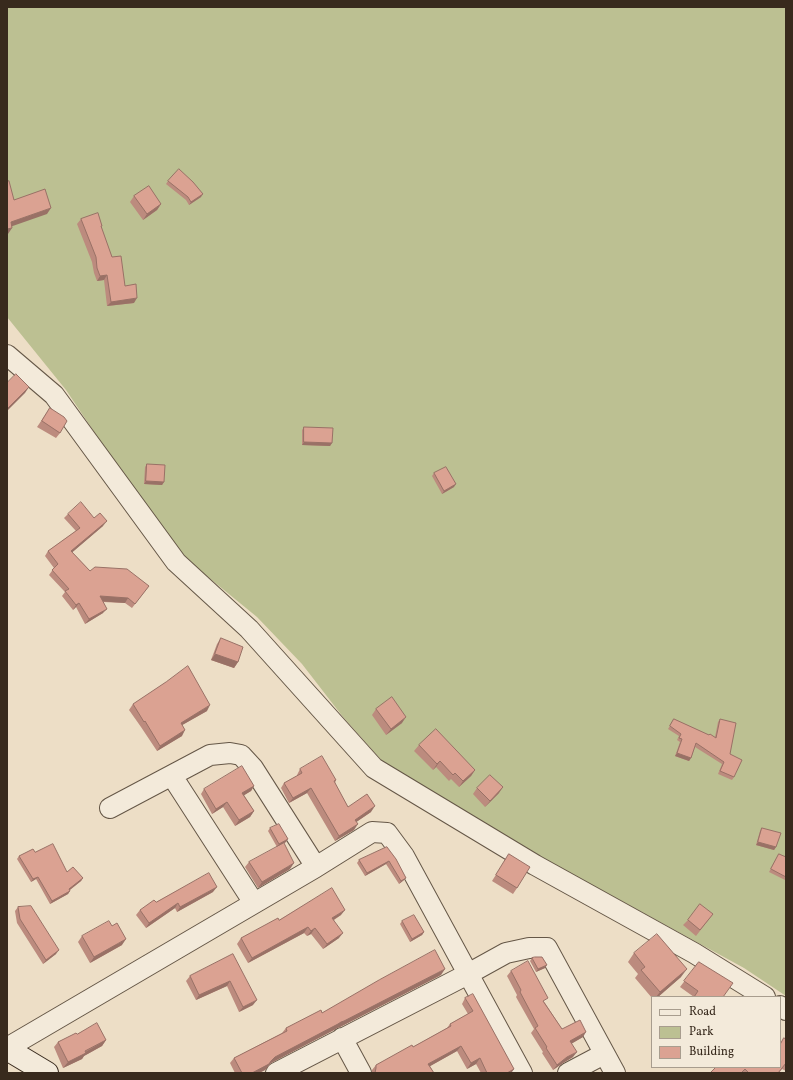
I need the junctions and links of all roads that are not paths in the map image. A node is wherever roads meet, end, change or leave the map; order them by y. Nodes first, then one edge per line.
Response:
1 (7, 355) edge
2 (172, 776) junction
3 (110, 808) dead end
4 (316, 867) junction
5 (254, 903) junction
6 (468, 974) junction
7 (763, 996) edge
8 (342, 1038) junction
9 (7, 1049) edge
10 (604, 1054) junction
11 (47, 1073) edge
12 (276, 1073) edge
13 (361, 1073) edge
14 (522, 1073) edge
15 (568, 1073) edge
16 (615, 1073) edge

1 - 7 street
2 - 3 street
2 - 4 street
2 - 5 street
4 - 5 street
4 - 6 street
5 - 9 street
6 - 8 street
6 - 10 street
6 - 14 street
8 - 12 street
8 - 13 street
9 - 11 street
10 - 15 street
10 - 16 street

